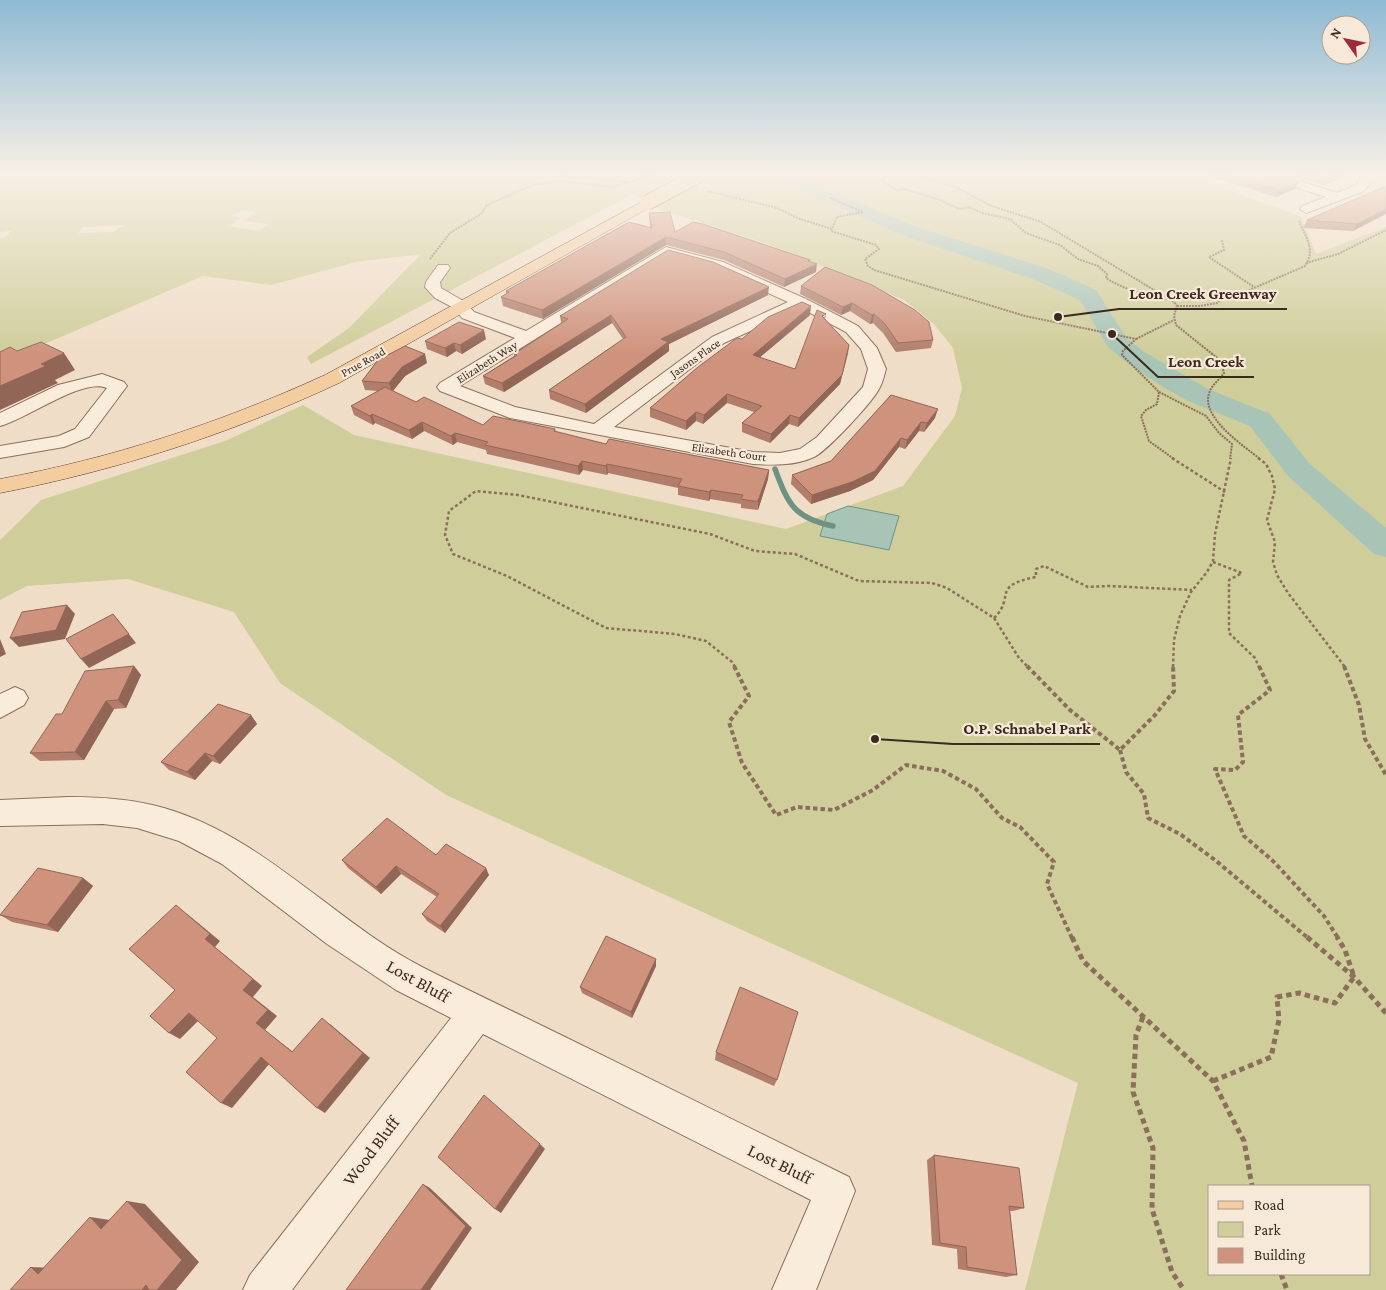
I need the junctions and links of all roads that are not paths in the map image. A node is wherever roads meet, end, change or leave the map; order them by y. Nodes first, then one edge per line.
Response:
1 (582, 234) edge
2 (666, 250) joint
3 (443, 268) dead end
4 (457, 302) junction
5 (801, 302) junction
6 (543, 327) junction
7 (528, 337) junction
8 (446, 387) joint
9 (0, 420) edge
10 (598, 430) junction
11 (0, 452) edge
12 (0, 472) edge
13 (0, 486) edge
14 (0, 813) edge
15 (478, 1013) junction
16 (266, 1290) edge
17 (794, 1290) edge

1 - 4 main road, Prue Road
2 - 5 street, Elizabeth Court
2 - 6 street, Elizabeth Way
3 - 4 street
4 - 6 street, Elizabeth Way
4 - 7 street, Elizabeth Way
4 - 12 main road, Prue Road
4 - 13 main road, Prue Road
5 - 10 street, Jasons Place
5 - 10 street, Elizabeth Court
6 - 7 street, Elizabeth Way
7 - 8 street, Elizabeth Way
8 - 10 street, Elizabeth Court
9 - 11 street
14 - 15 street, Lost Bluff
15 - 16 street, Wood Bluff
15 - 17 street, Lost Bluff

